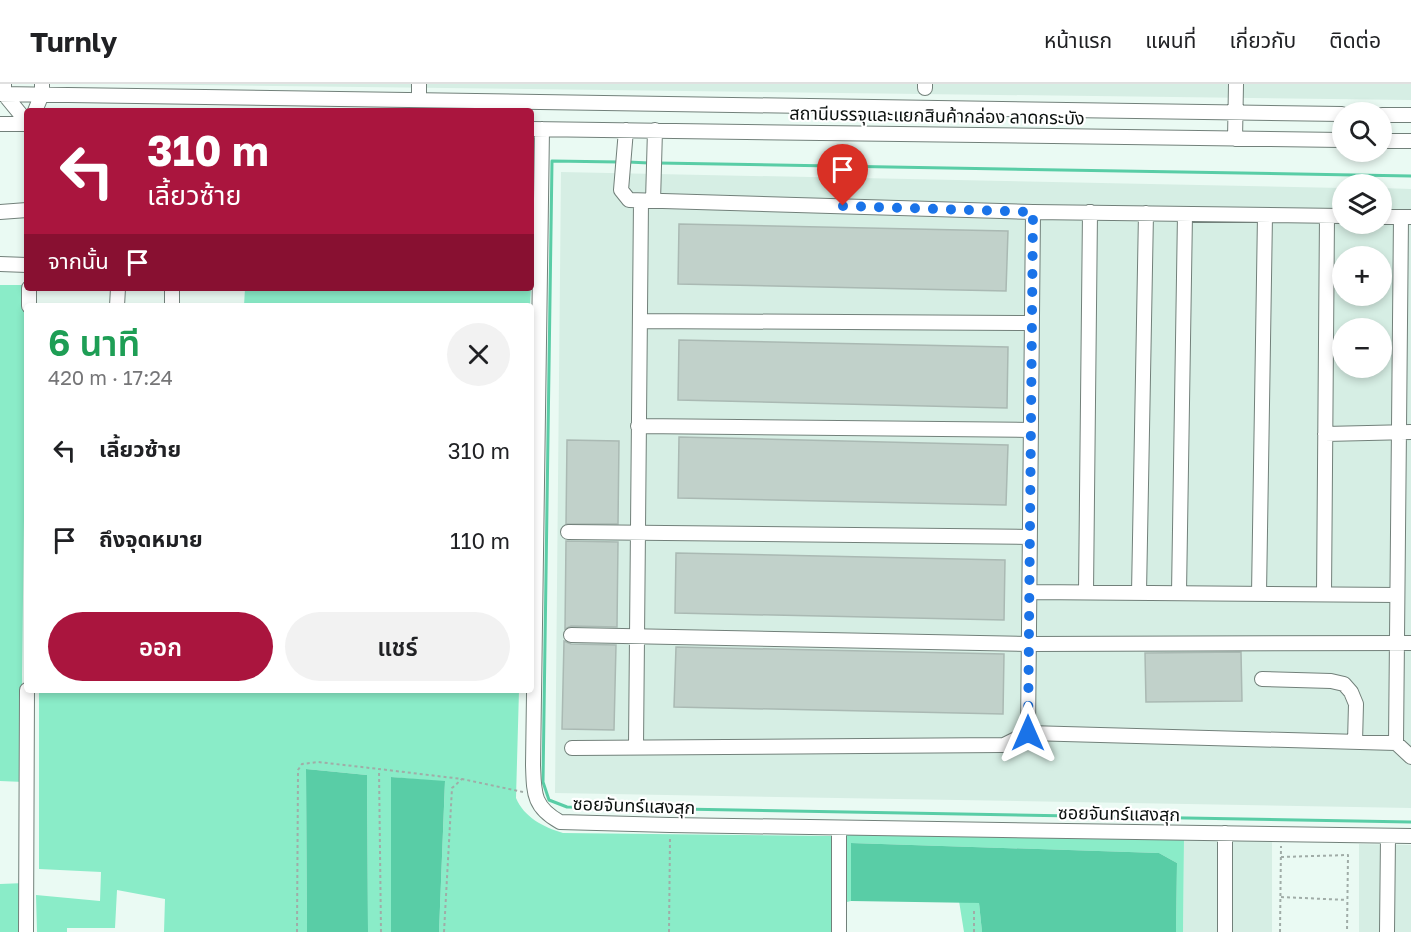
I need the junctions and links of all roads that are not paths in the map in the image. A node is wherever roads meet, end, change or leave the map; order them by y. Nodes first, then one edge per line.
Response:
1 (419, 84) edge
2 (1236, 84) edge
3 (42, 89) edge
4 (3, 91) edge
5 (419, 106) edge
6 (36, 108) edge
7 (1236, 114) junction
8 (1332, 114) edge
9 (1392, 115) edge
10 (1411, 115) edge
11 (24, 119) edge
12 (24, 123) edge
13 (1, 127) edge
14 (536, 129) edge
15 (626, 130) junction
16 (655, 130) junction
17 (1235, 139) junction
18 (1332, 140) edge
19 (1392, 141) edge
20 (1411, 141) edge
21 (647, 201) junction
22 (24, 210) edge
23 (0, 212) edge
24 (1033, 212) junction
25 (1090, 212) junction
26 (1146, 213) junction
27 (1185, 214) junction
28 (1265, 215) junction
29 (1327, 216) junction
30 (1332, 216) edge
31 (1406, 217) edge
32 (0, 264) edge
33 (24, 265) edge
34 (640, 321) junction
35 (1032, 323) junction
36 (1405, 330) edge
37 (639, 426) junction
38 (1031, 430) junction
39 (1405, 432) edge
40 (1325, 434) junction
41 (568, 532) dead end
42 (637, 533) junction
43 (1030, 537) junction
44 (1404, 540) edge
45 (534, 553) edge
46 (1029, 592) junction
47 (1086, 592) junction
48 (1139, 593) junction
49 (1179, 593) junction
50 (1259, 594) junction
51 (1324, 594) junction
52 (1397, 595) junction
53 (571, 635) dead end
54 (636, 635) junction
55 (1404, 643) edge
56 (1029, 644) junction
57 (1262, 679) dead end
58 (27, 693) edge
59 (533, 693) edge
60 (1028, 733) junction
61 (1356, 741) junction
62 (1396, 743) junction
63 (636, 746) junction
64 (572, 747) dead end
65 (1411, 757) edge
66 (839, 828) junction
67 (1225, 833) junction
68 (1388, 836) junction
69 (1411, 836) edge
70 (26, 932) edge
71 (839, 932) edge
72 (1225, 932) edge
73 (1387, 932) edge

1 - 5 street
2 - 7 street
3 - 4 street, สถานีบรรจุและแยกสินค้ากล่อง ลาดกระบัง
3 - 5 street, สถานีบรรจุและแยกสินค้ากล่อง ลาดกระบัง
3 - 6 street
4 - 11 street, สถานีบรรจุและแยกสินค้ากล่อง ลาดกระบัง
5 - 7 street, สถานีบรรจุและแยกสินค้ากล่อง ลาดกระบัง
7 - 8 street, สถานีบรรจุและแยกสินค้ากล่อง ลาดกระบัง
7 - 17 street
9 - 10 street
12 - 13 street, สถานีบรรจุและแยกสินค้ากล่อง ลาดกระบัง
14 - 15 street, สถานีบรรจุและแยกสินค้ากล่อง ลาดกระบัง
14 - 45 street, ซอยจันทร์แสงสุก
15 - 16 street, สถานีบรรจุและแยกสินค้ากล่อง ลาดกระบัง
15 - 21 street
16 - 17 street, สถานีบรรจุและแยกสินค้ากล่อง ลาดกระบัง
16 - 21 street
17 - 18 street, สถานีบรรจุและแยกสินค้ากล่อง ลาดกระบัง
19 - 20 street
21 - 24 street
21 - 34 street
22 - 23 street
24 - 25 street
24 - 35 street
25 - 26 street
25 - 47 street
26 - 27 street
26 - 48 street
27 - 28 street
27 - 49 street
28 - 29 street
28 - 50 street
29 - 30 street
29 - 40 street
31 - 36 street
32 - 33 street
34 - 35 street
34 - 37 street
35 - 38 street
36 - 39 street
37 - 38 street
37 - 42 street
38 - 43 street
39 - 40 street
39 - 44 street
40 - 51 street
41 - 42 street
42 - 43 street
42 - 54 street
43 - 46 street
44 - 52 street
46 - 47 street
46 - 56 street
47 - 48 street
48 - 49 street
49 - 50 street
50 - 51 street
51 - 52 street
52 - 55 street
53 - 54 street
54 - 56 street
54 - 63 street
55 - 56 street
55 - 62 street
56 - 60 street
57 - 61 street
58 - 70 street
59 - 66 street, ซอยจันทร์แสงสุก
60 - 61 street
60 - 63 street
61 - 62 street
62 - 65 street
63 - 64 street
66 - 67 street, ซอยจันทร์แสงสุก
66 - 71 street
67 - 68 street, ซอยจันทร์แสงสุก
67 - 72 street
68 - 69 street, ซอยจันทร์แสงสุก
68 - 73 street

